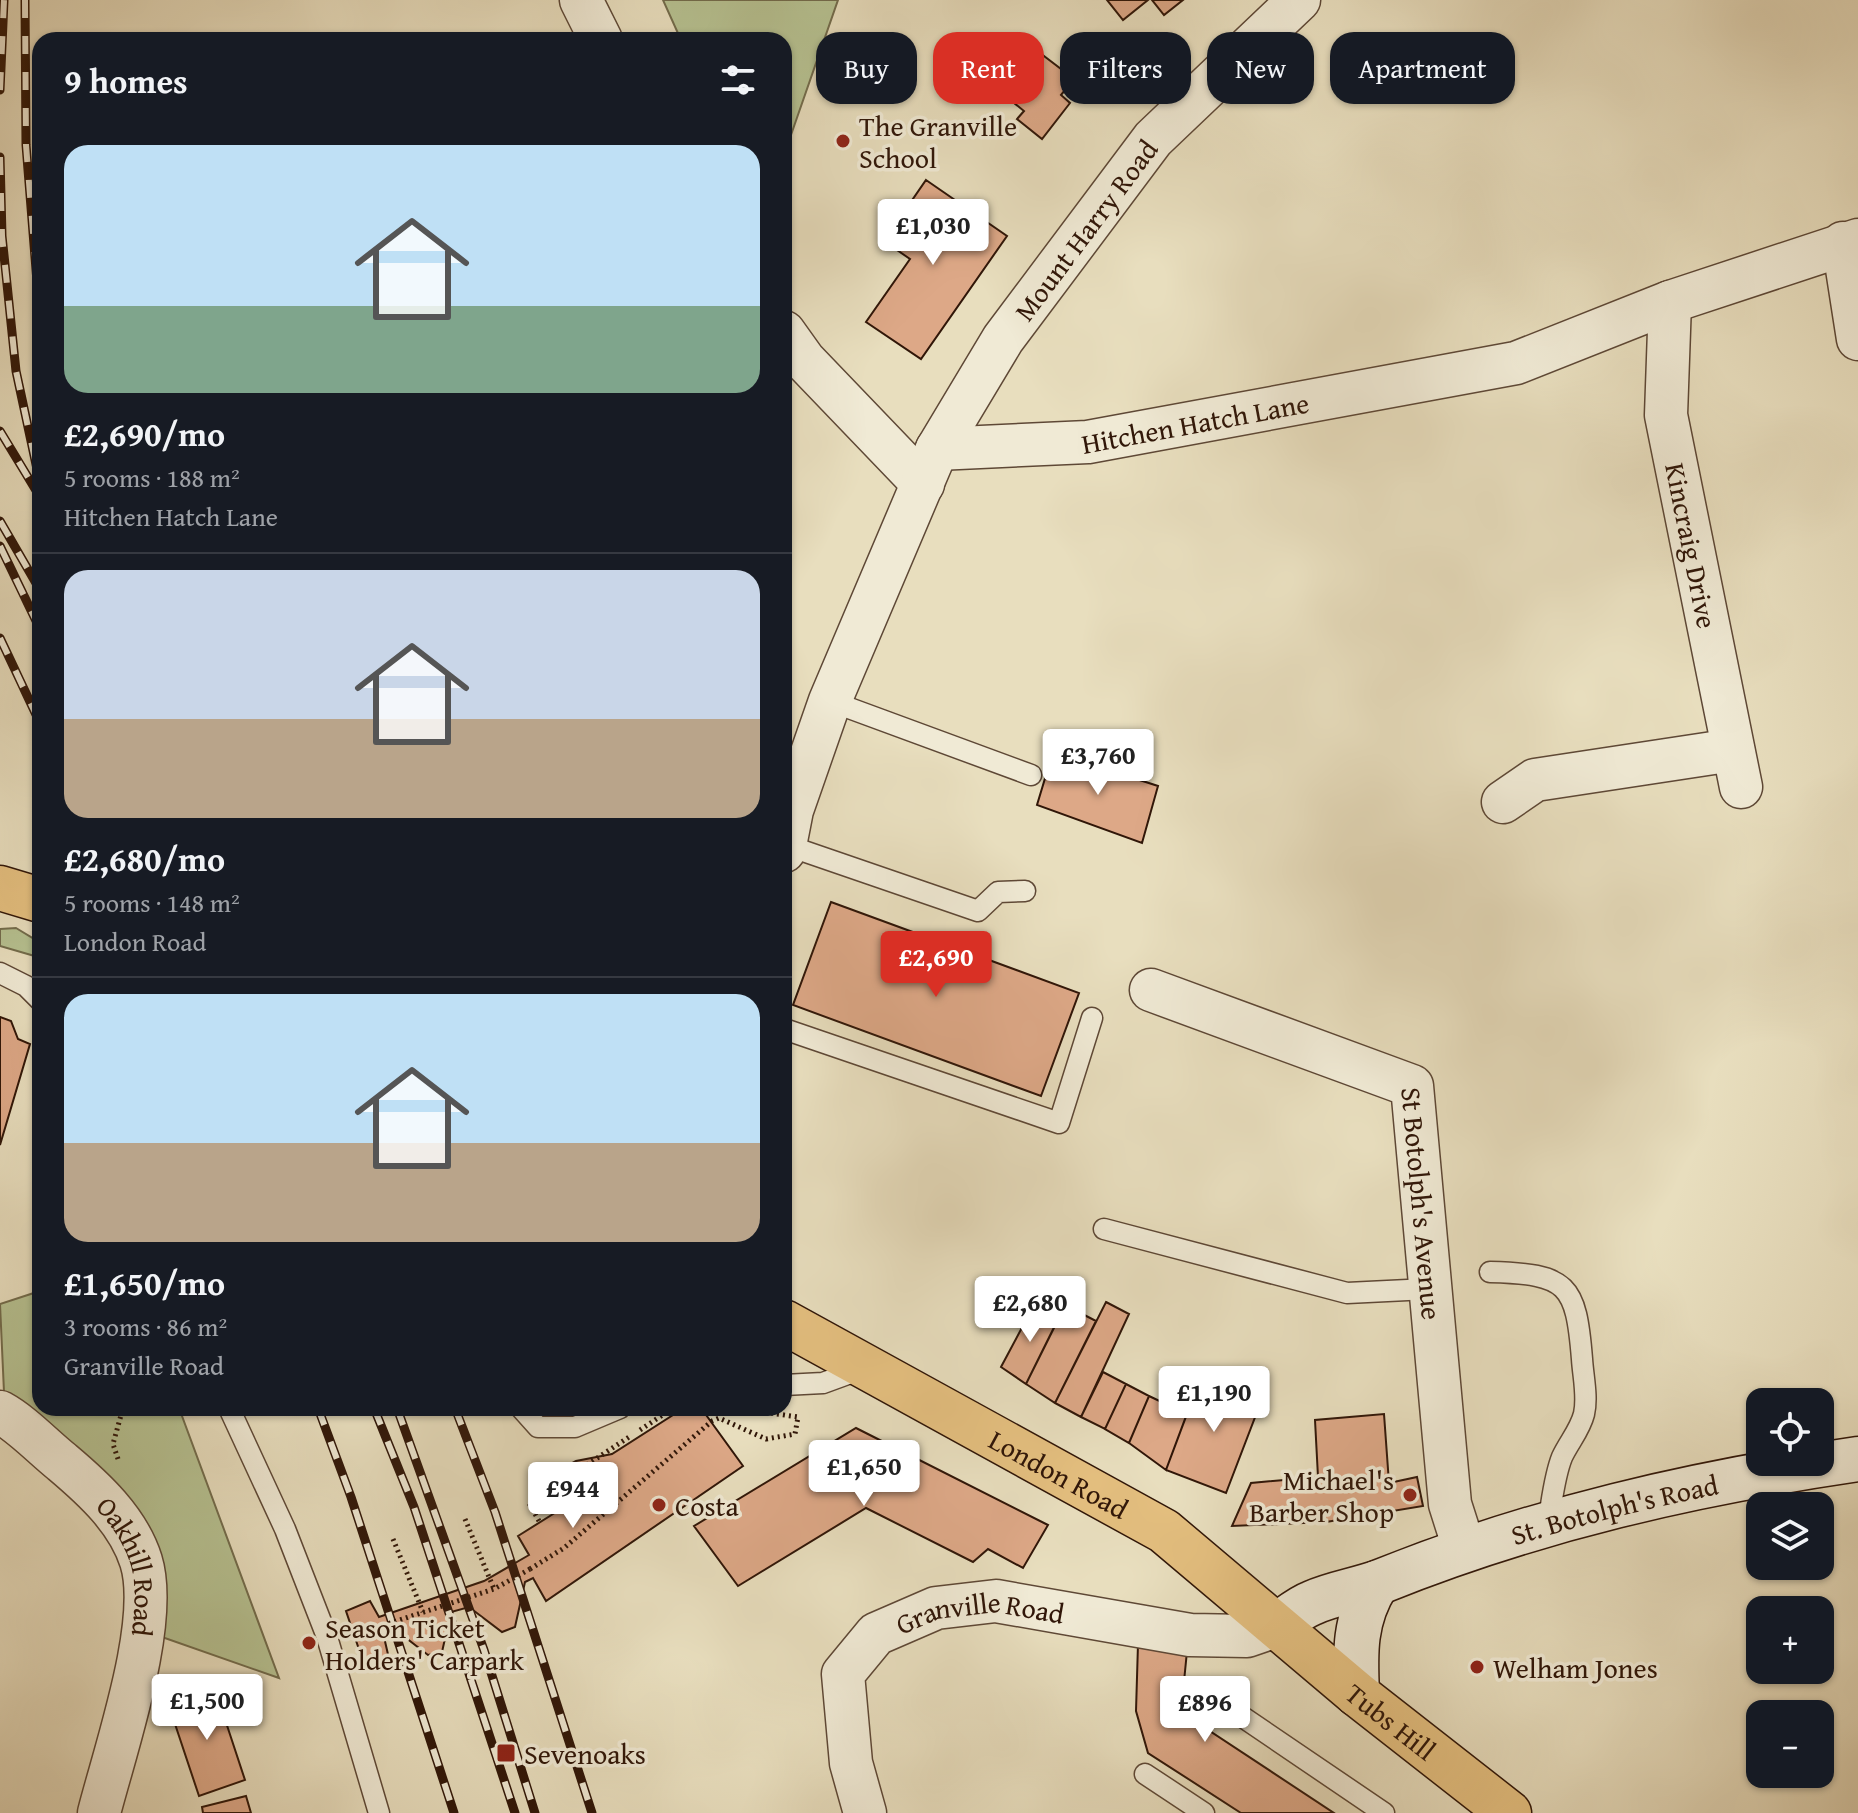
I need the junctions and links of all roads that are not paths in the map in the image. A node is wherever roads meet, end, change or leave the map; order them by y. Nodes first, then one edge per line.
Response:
1 (581, 0) edge
2 (1299, 0) edge
3 (597, 32) edge
4 (1850, 242) edge
5 (1670, 302) junction
6 (1858, 339) edge
7 (792, 343) edge
8 (930, 466) junction
9 (830, 701) junction
10 (1031, 775) dead end
11 (1503, 802) dead end
12 (792, 811) edge
13 (792, 831) edge
14 (0, 888) edge
15 (1025, 891) dead end
16 (32, 898) edge
17 (0, 973) edge
18 (1151, 990) dead end
19 (32, 992) edge
20 (1092, 1018) dead end
21 (792, 1032) edge
22 (1104, 1229) dead end
23 (1490, 1272) dead end
24 (1428, 1289) junction
25 (792, 1327) edge
26 (864, 1368) junction
27 (792, 1385) edge
28 (0, 1412) edge
29 (233, 1416) edge
30 (528, 1416) edge
31 (601, 1416) edge
32 (1858, 1459) edge
33 (1548, 1523) junction
34 (1464, 1548) junction
35 (1377, 1583) junction
36 (1276, 1626) junction
37 (1357, 1694) junction
38 (1222, 1703) dead end
39 (1145, 1774) dead end
40 (1493, 1808) edge
41 (99, 1813) edge
42 (379, 1813) edge
43 (865, 1813) edge
44 (1204, 1813) edge
45 (1384, 1813) edge

1 - 3 street
2 - 8 street, Mount Harry Road
4 - 5 street, Hitchen Hatch Lane
4 - 6 street
5 - 8 street, Hitchen Hatch Lane
5 - 11 street, Kincraig Drive
7 - 8 street
8 - 9 street
9 - 10 lane
9 - 12 street
13 - 15 lane
14 - 16 main road
17 - 19 lane
18 - 24 street, St Botolph's Avenue
20 - 21 lane
22 - 24 lane
23 - 33 lane
24 - 34 street, St Botolph's Avenue
25 - 26 main road, London Road
26 - 27 lane
26 - 36 main road, London Road
28 - 41 street, Oakhill Road
29 - 42 lane
30 - 31 lane
32 - 33 main road, St. Botolph's Road
33 - 34 main road, St. Botolph's Road
34 - 35 main road, St. Botolph's Road
35 - 36 main road, St. Botolph's Road
35 - 37 main road
36 - 37 main road, Tubs Hill
36 - 43 street, Granville Road
37 - 40 main road, Tubs Hill
38 - 45 lane
39 - 44 lane

